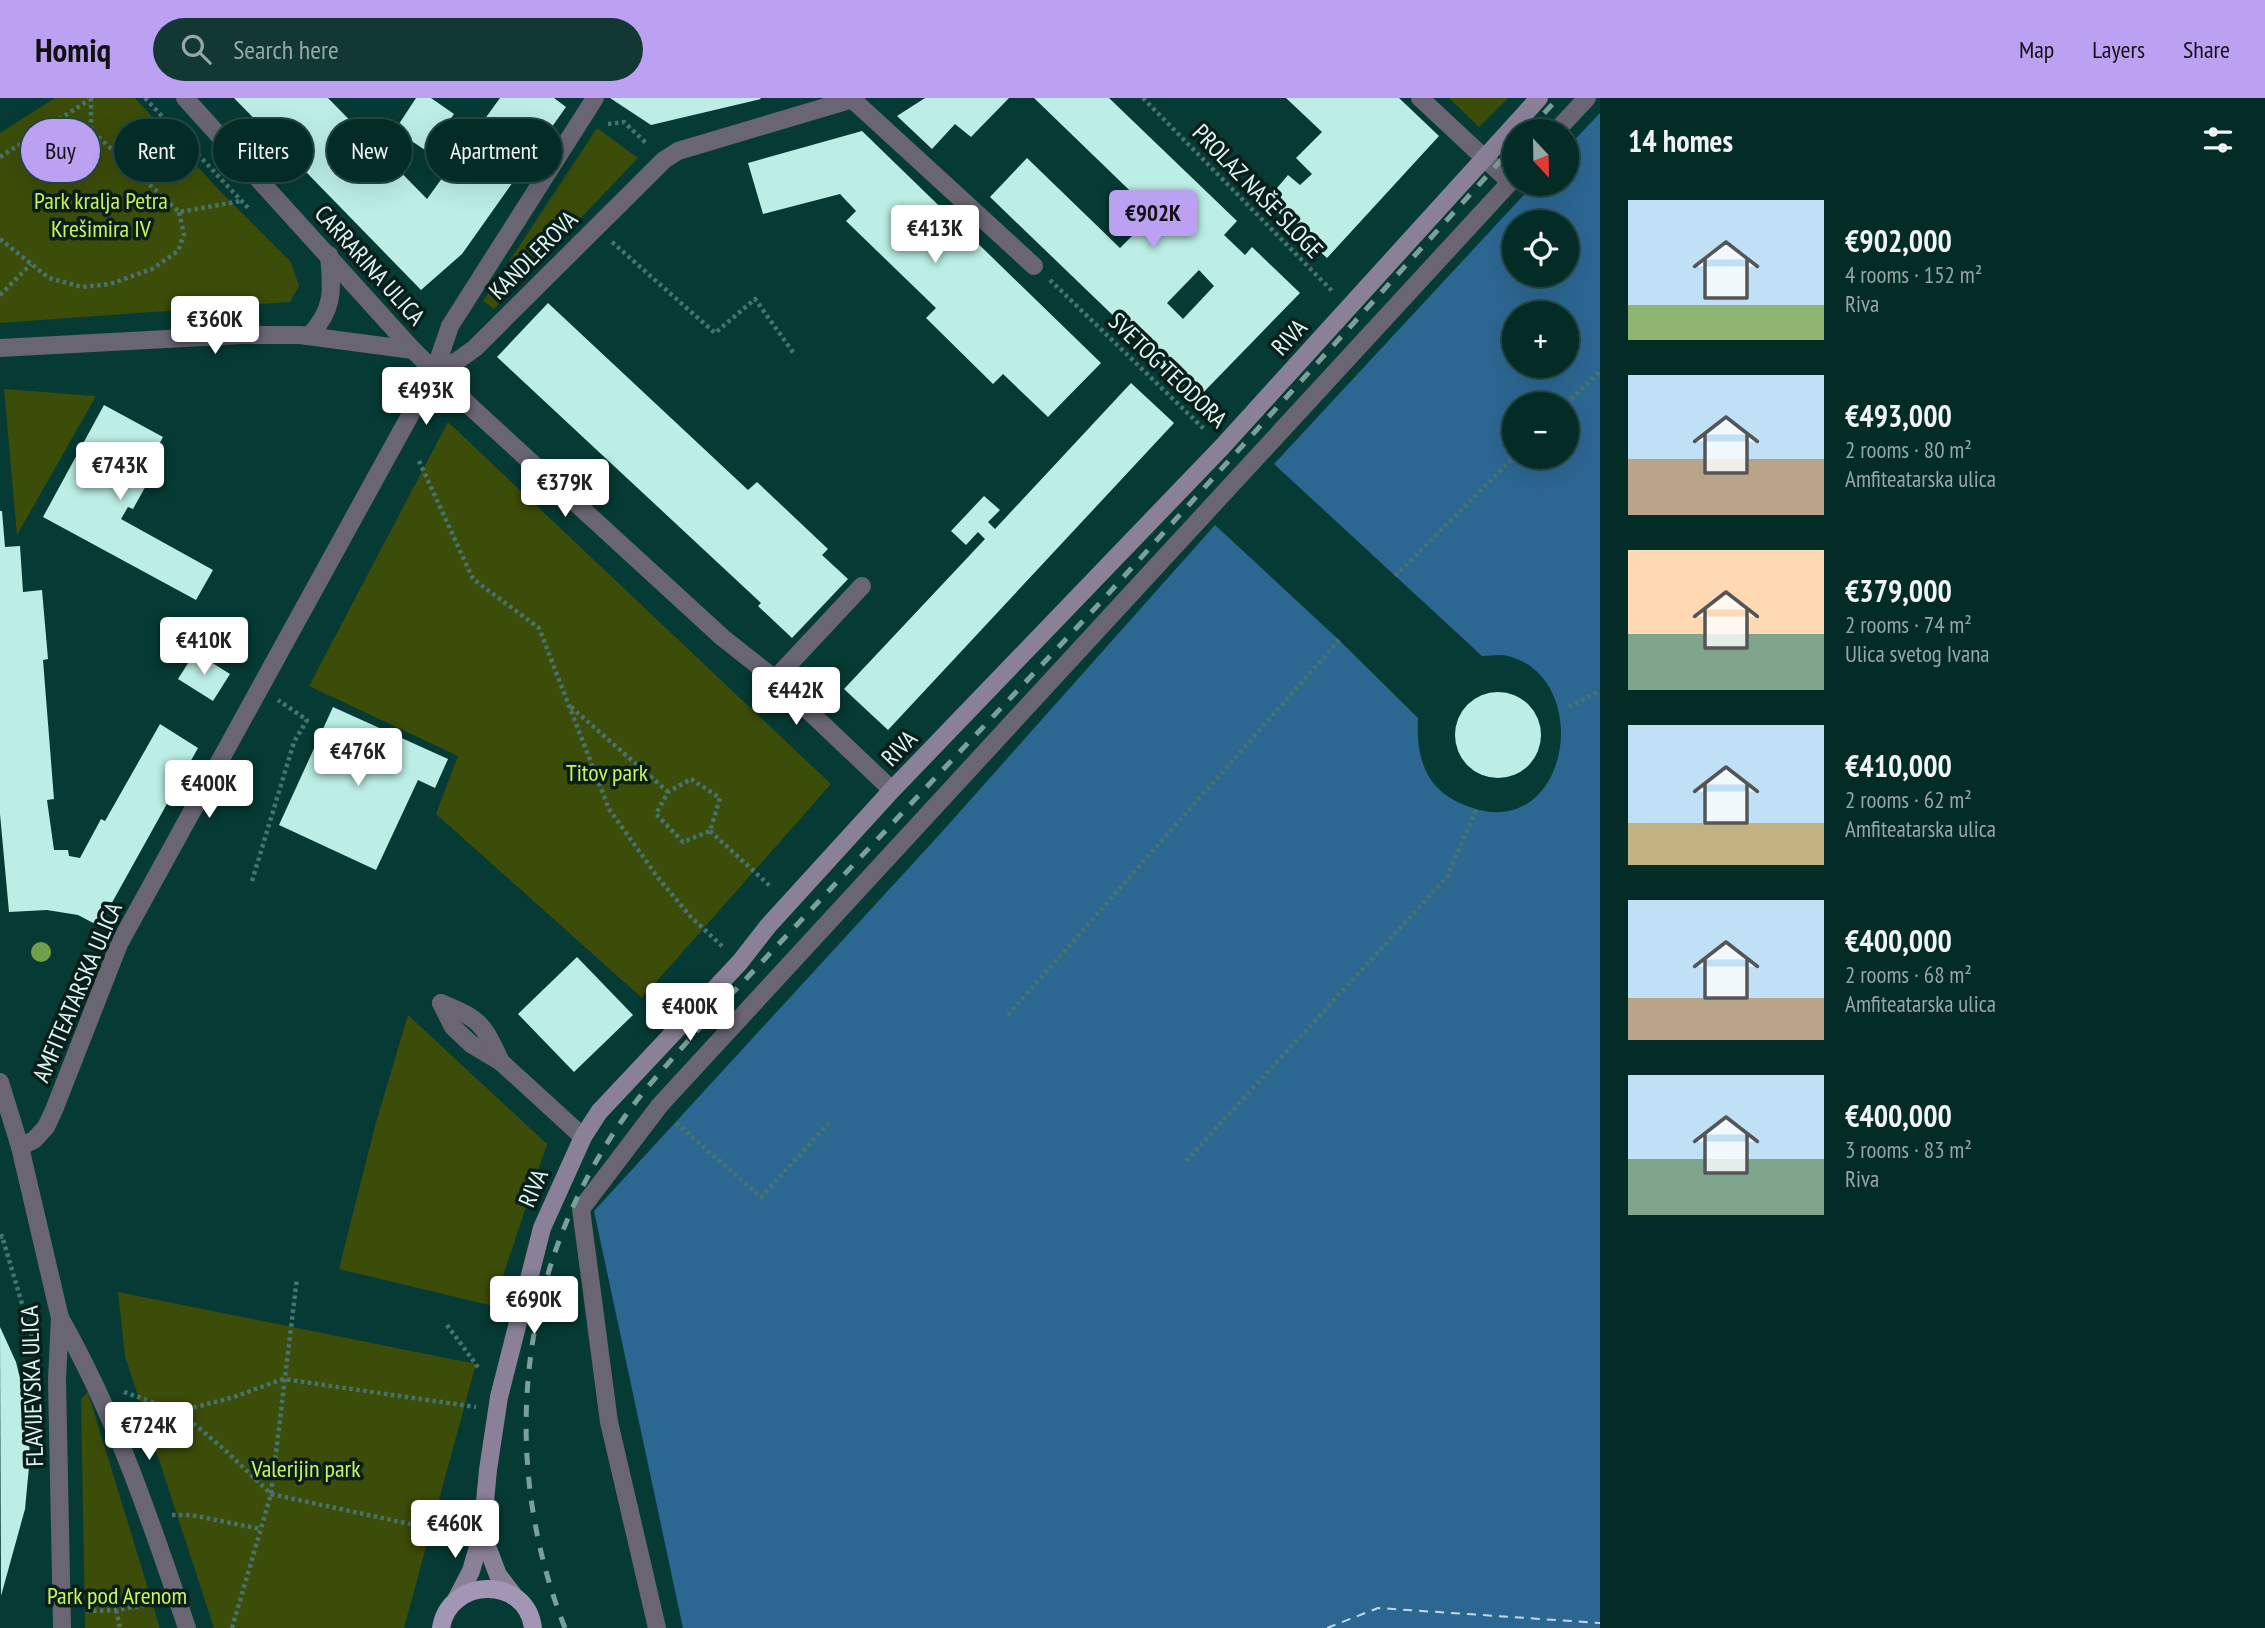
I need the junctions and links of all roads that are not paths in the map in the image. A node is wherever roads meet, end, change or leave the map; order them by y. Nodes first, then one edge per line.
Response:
1 (185, 98) edge
2 (595, 98) edge
3 (1420, 98) edge
4 (1539, 98) edge
5 (1587, 98) edge
6 (854, 99) edge
7 (1567, 119) edge
8 (1486, 158) junction
9 (1502, 172) edge
10 (1502, 191) edge
11 (329, 255) junction
12 (1034, 266) dead end
13 (309, 336) junction
14 (0, 348) edge
15 (413, 350) junction
16 (435, 370) junction
17 (862, 586) dead end
18 (775, 680) junction
19 (892, 790) junction
20 (501, 1062) dead end
21 (0, 1082) edge
22 (583, 1137) junction
23 (20, 1147) junction
24 (60, 1318) junction
25 (482, 1533) junction
26 (516, 1597) junction
27 (457, 1598) junction
28 (62, 1620) edge
29 (187, 1628) edge
30 (440, 1628) edge
31 (533, 1628) edge
32 (657, 1628) edge

1 - 11 street, CARRARINA ULICA
2 - 16 street, AMFITEATARSKA ULICA
3 - 8 street
4 - 8 main road, RIVA
5 - 7 street
6 - 12 street
6 - 16 street, KANDLEROVA
8 - 9 street
8 - 19 main road, RIVA
10 - 32 street
11 - 13 street
11 - 15 street, CARRARINA ULICA
13 - 14 street
13 - 15 street
15 - 16 street, CARRARINA ULICA
16 - 18 street, CARRARINA ULICA
16 - 23 street, AMFITEATARSKA ULICA
17 - 18 street
18 - 19 street, CARRARINA ULICA
19 - 22 main road, RIVA
20 - 22 street
21 - 23 street, FLAVIJEVSKA ULICA
22 - 25 main road, RIVA
23 - 24 street, FLAVIJEVSKA ULICA
24 - 28 street, FLAVIJEVSKA ULICA
24 - 29 street
25 - 26 main road, RIVA
25 - 27 main road, RIVA
26 - 27 main road
26 - 31 main road
27 - 30 main road

